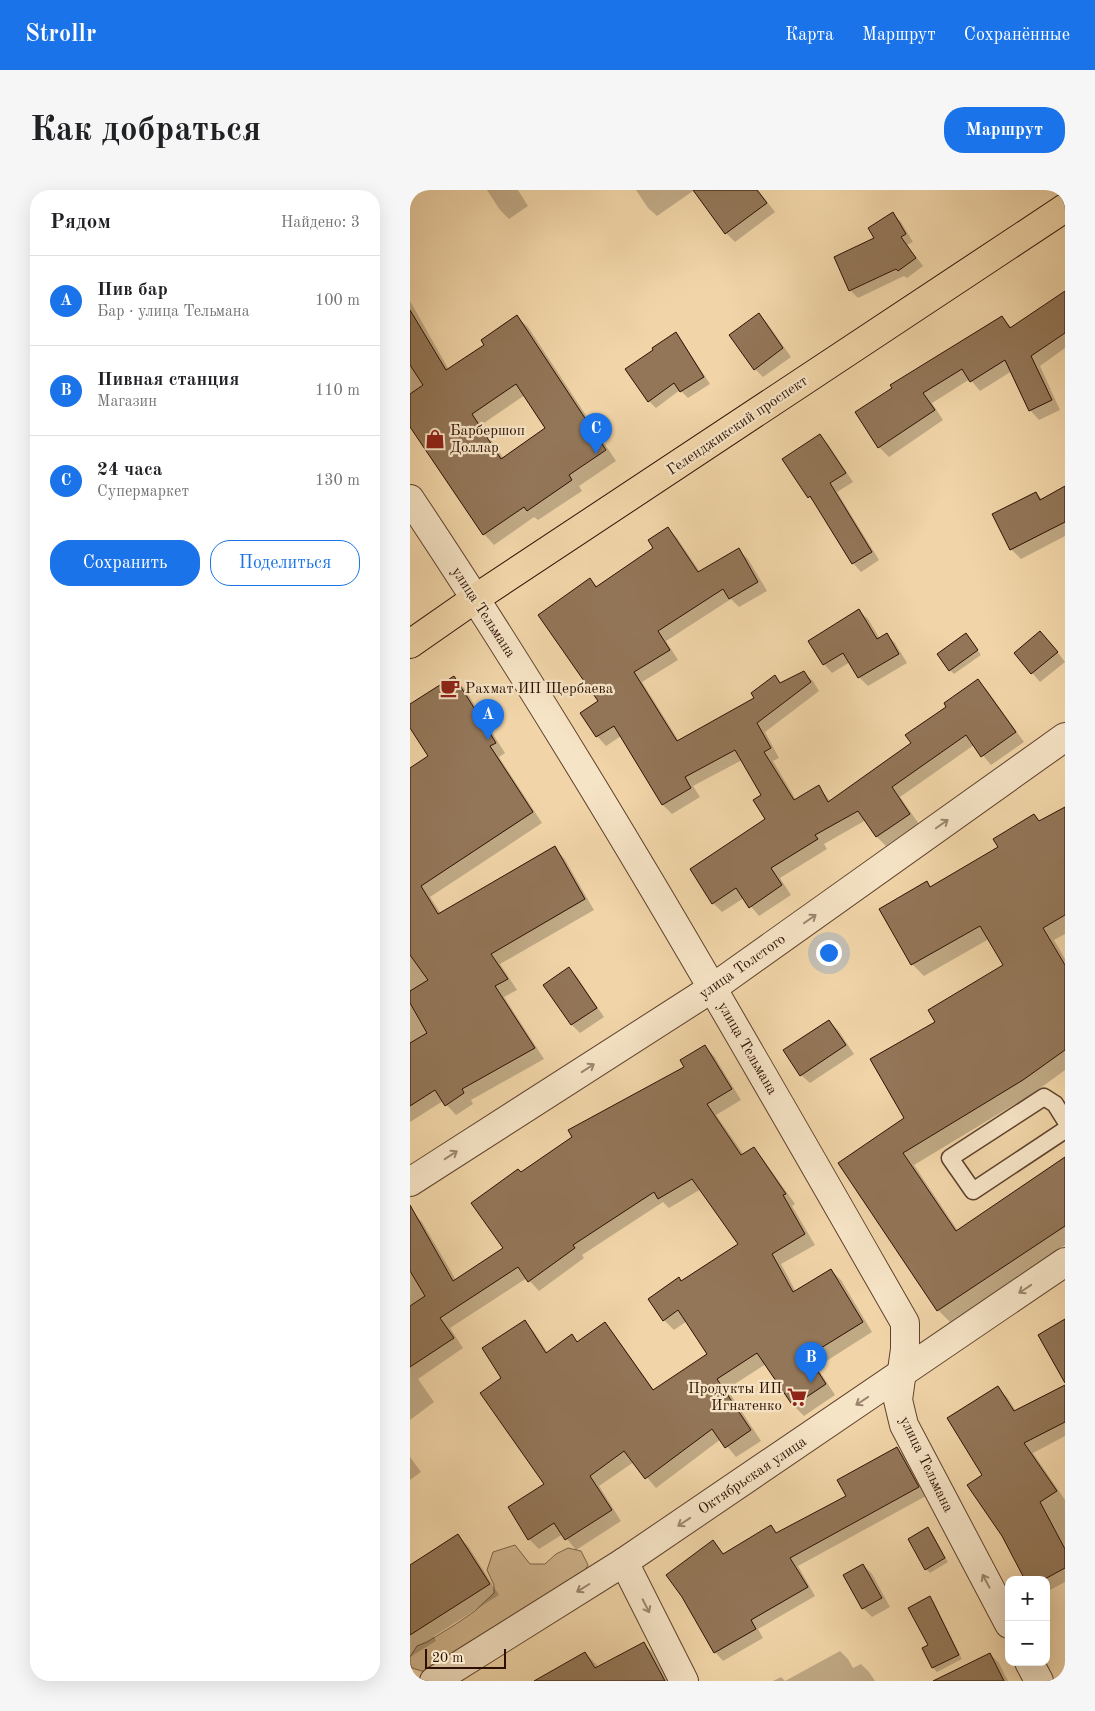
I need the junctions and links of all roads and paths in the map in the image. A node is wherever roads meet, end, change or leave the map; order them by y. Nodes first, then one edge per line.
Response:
1 (1065, 208) edge
2 (410, 499) edge
3 (476, 598) junction
4 (410, 644) edge
5 (1065, 737) edge
6 (714, 987) junction
7 (1065, 1120) edge
8 (1065, 1130) edge
9 (410, 1182) edge
10 (1065, 1262) edge
11 (902, 1374) junction
12 (624, 1562) junction
13 (1007, 1621) edge
14 (1031, 1666) edge
15 (434, 1681) edge
16 (684, 1681) edge
17 (1039, 1681) edge

1 - 3 main road, Геленджикский проспект
2 - 3 street, улица Тельмана
3 - 4 main road, Геленджикский проспект
3 - 6 street, улица Тельмана
6 -> 5 street, улица Толстого
9 -> 6 street, улица Толстого
6 - 11 street, улица Тельмана
7 - 8 lane
10 -> 11 street, Октябрьская улица
11 -> 12 street, Октябрьская улица
13 -> 11 street, улица Тельмана
12 -> 15 street, Октябрьская улица
12 -> 16 street
14 - 17 street

